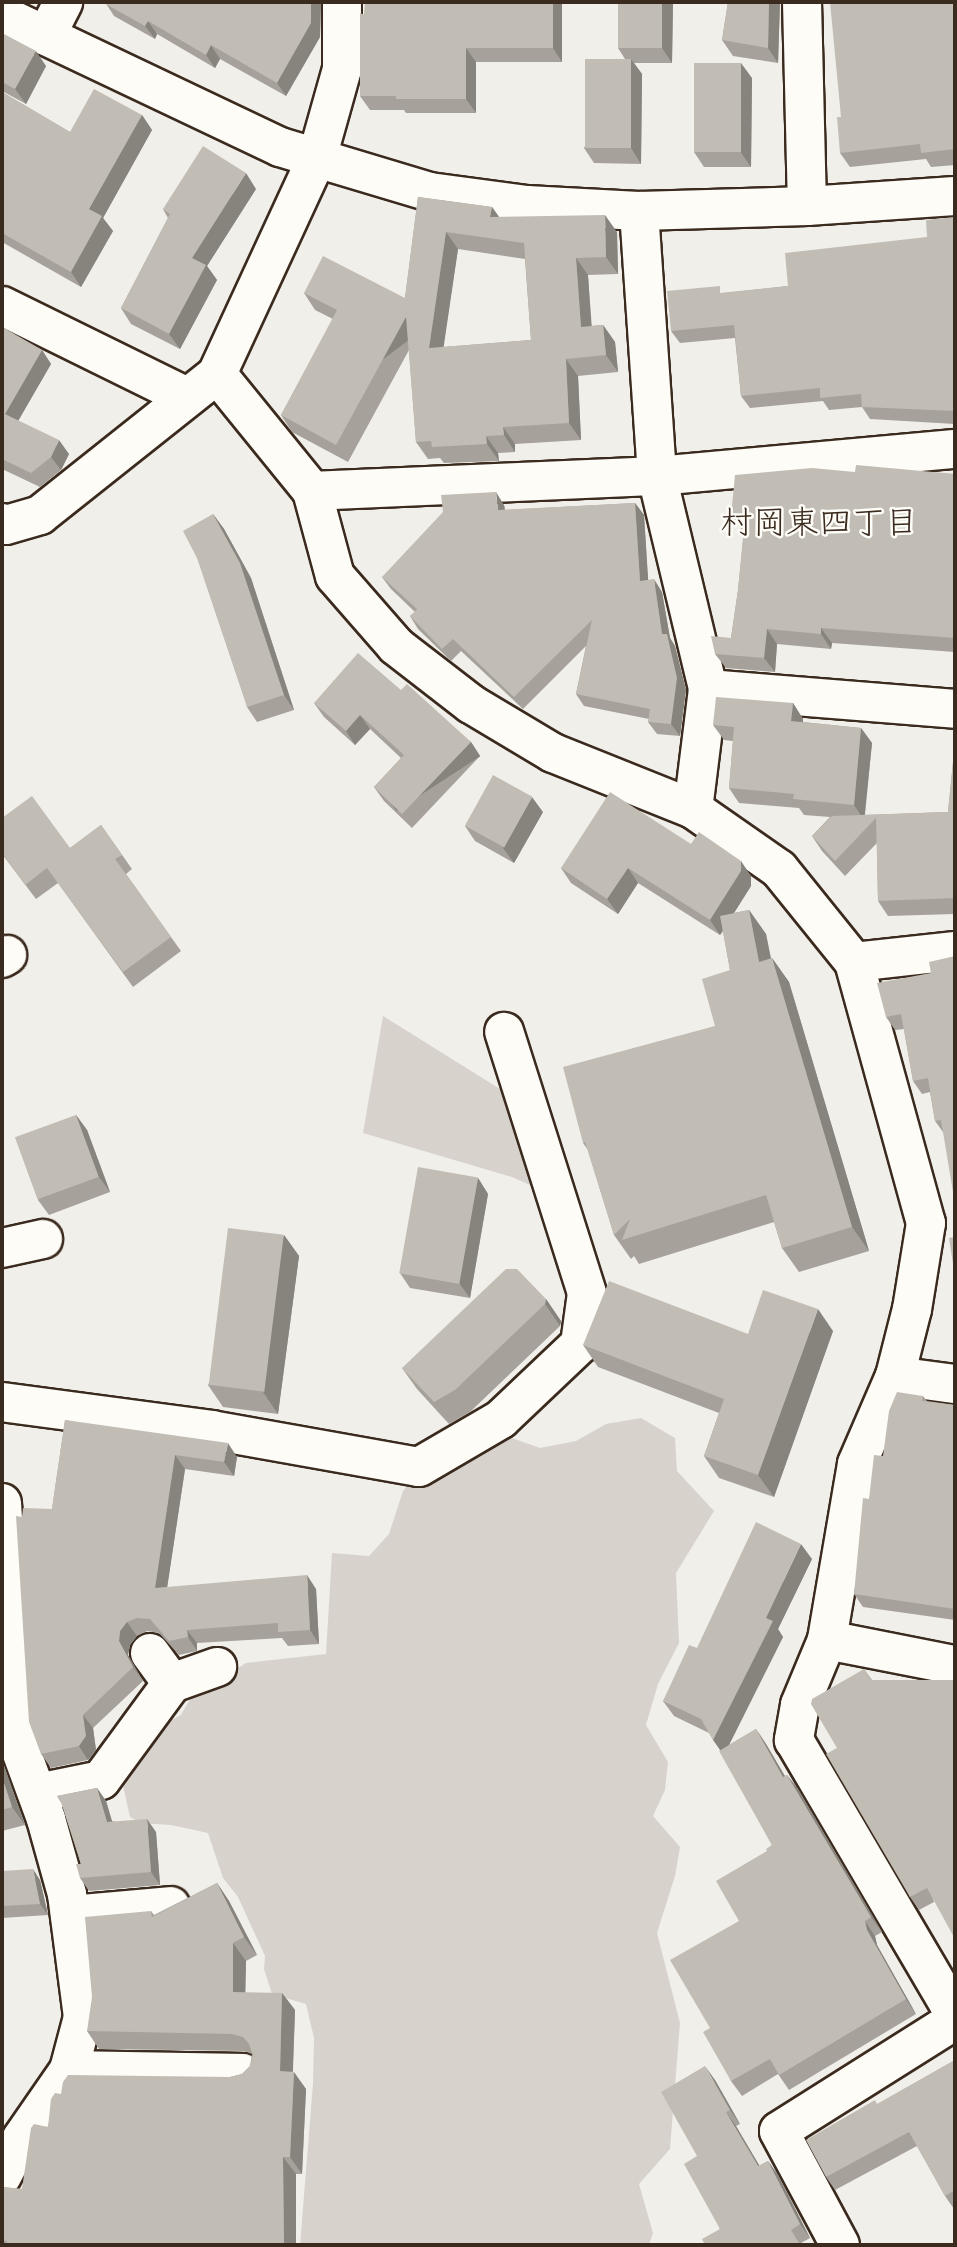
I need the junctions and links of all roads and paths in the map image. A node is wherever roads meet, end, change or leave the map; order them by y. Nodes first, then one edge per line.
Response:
1 (63, 2) edge
2 (342, 2) edge
3 (802, 2) edge
4 (2, 15) edge
5 (46, 36) junction
6 (317, 158) junction
7 (955, 196) edge
8 (807, 206) junction
9 (639, 211) junction
10 (2, 306) edge
11 (202, 386) junction
12 (955, 449) edge
13 (657, 477) junction
14 (312, 491) junction
15 (2, 523) edge
16 (708, 689) junction
17 (955, 709) edge
18 (693, 809) junction
19 (955, 951) edge
20 (854, 962) junction
21 (504, 1032) dead end
22 (43, 1239) dead end
23 (2, 1248) edge
24 (895, 1376) junction
25 (955, 1384) edge
26 (2, 1402) edge
27 (2, 1503) edge
28 (827, 1640) junction
29 (6, 1652) edge
30 (150, 1653) dead end
31 (955, 1665) edge
32 (217, 1667) dead end
33 (172, 1683) junction
34 (37, 1793) junction
35 (171, 1906) edge
36 (70, 1915) junction
37 (955, 2014) edge
38 (955, 2020) edge
39 (69, 2070) junction
40 (243, 2073) edge
41 (12, 2137) edge
42 (2, 2176) edge
43 (840, 2245) edge

1 - 5 street
2 - 6 street
3 - 8 street
4 - 5 street
5 - 6 street
6 - 9 street
6 - 11 street
7 - 8 street
8 - 9 street
9 - 13 street
10 - 11 street
11 - 14 street
11 - 15 street
12 - 13 street
13 - 14 street
13 - 16 street
14 - 18 street
16 - 17 street
16 - 18 street
18 - 20 street
19 - 20 street
20 - 24 street
21 - 26 street
22 - 23 street
24 - 25 street
24 - 28 street
27 - 29 street
28 - 31 street
28 - 37 street
29 - 34 street
30 - 33 street
32 - 33 street
33 - 34 street
34 - 36 street
35 - 36 street
36 - 39 street
38 - 43 street
39 - 40 street
39 - 41 street
41 - 42 street

